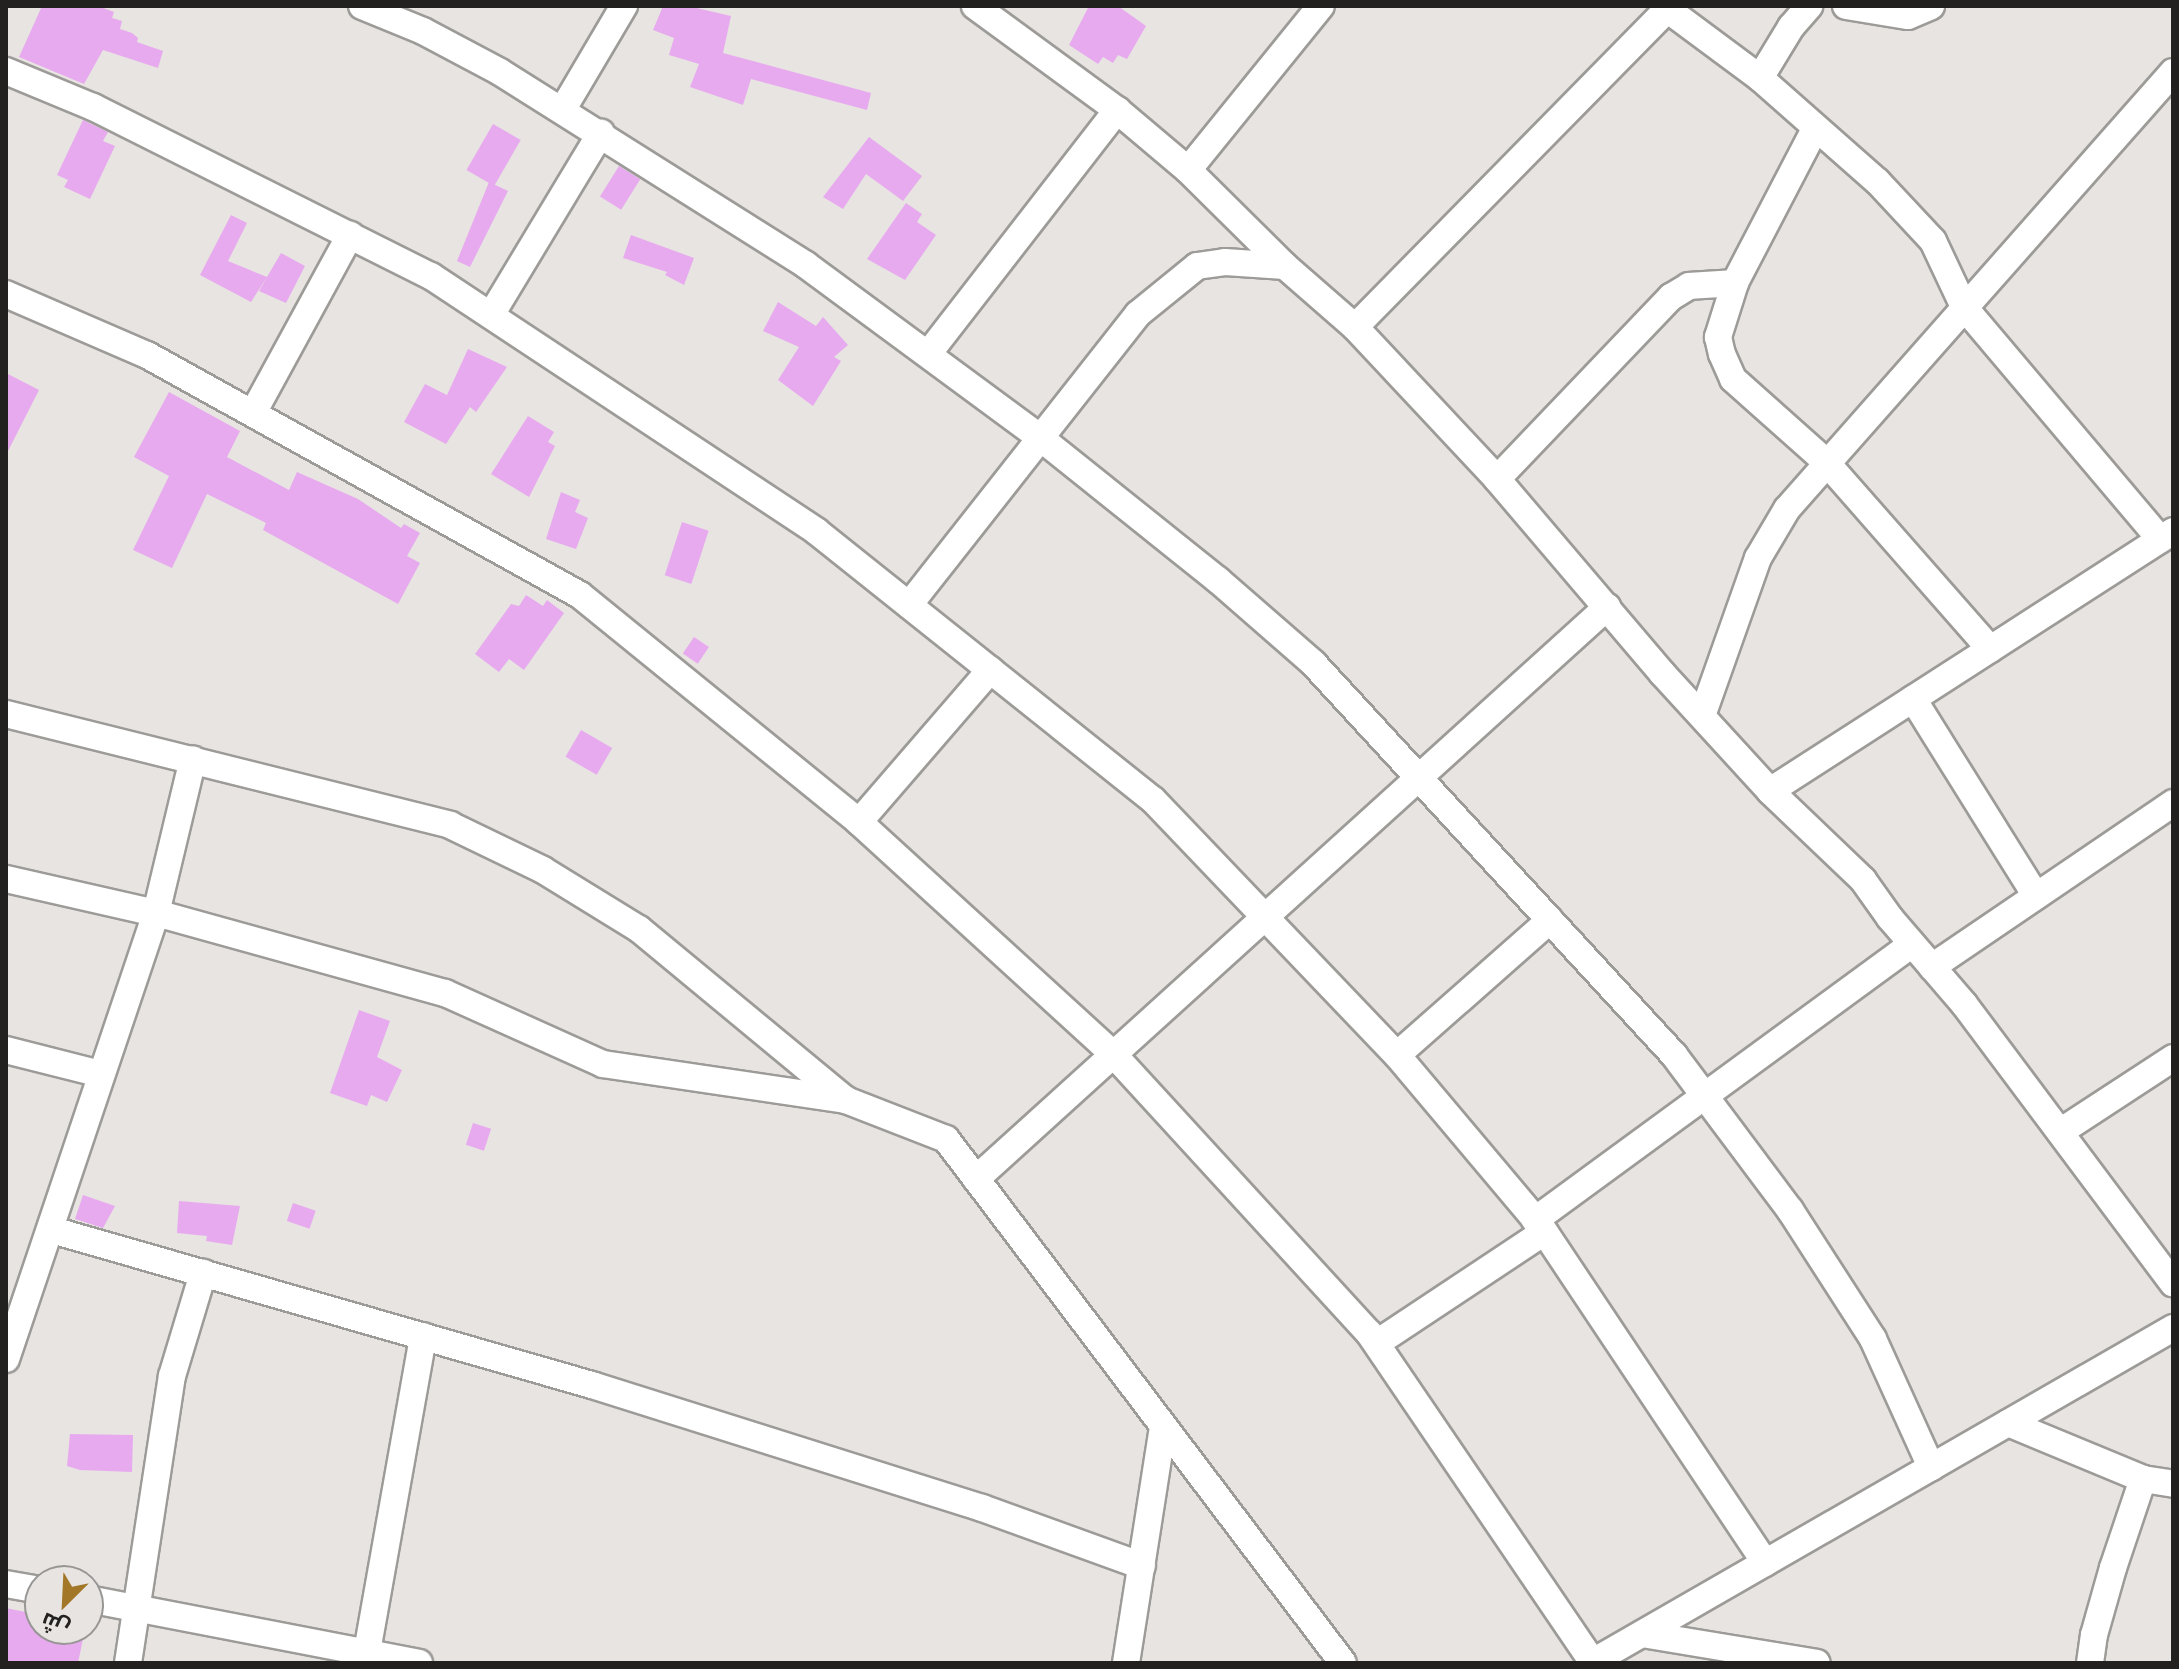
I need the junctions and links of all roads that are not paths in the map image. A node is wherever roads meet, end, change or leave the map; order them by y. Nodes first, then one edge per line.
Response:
1 (362, 6) edge
2 (624, 6) edge
3 (975, 6) edge
4 (1809, 6) edge
5 (1846, 6) edge
6 (1931, 6) edge
7 (1667, 7) edge
8 (1312, 9) edge
9 (6, 71) edge
10 (2173, 72) edge
11 (1760, 78) junction
12 (563, 109) junction
13 (1117, 110) junction
14 (1815, 129) junction
15 (601, 133) junction
16 (1188, 170) junction
17 (350, 235) junction
18 (1285, 266) junction
19 (1735, 283) junction
20 (6, 294) edge
21 (1964, 307) junction
22 (491, 315) junction
23 (1355, 327) junction
24 (928, 354) junction
25 (253, 413) junction
26 (1040, 438) junction
27 (1826, 462) junction
28 (1497, 479) junction
29 (2167, 535) edge
30 (909, 605) junction
31 (1607, 607) junction
32 (1990, 649) junction
33 (990, 670) junction
34 (1913, 699) junction
35 (6, 714) edge
36 (1702, 716) junction
37 (193, 759) junction
38 (1419, 778) junction
39 (1770, 791) junction
40 (2173, 803) edge
41 (859, 822) junction
42 (6, 879) edge
43 (2036, 896) junction
44 (156, 913) junction
45 (1266, 918) junction
46 (1550, 920) junction
47 (1912, 944) junction
48 (1932, 967) junction
49 (6, 1050) edge
50 (1397, 1055) junction
51 (1115, 1056) junction
52 (2173, 1058) edge
53 (101, 1074) junction
54 (1705, 1096) junction
55 (846, 1100) junction
56 (2060, 1132) junction
57 (976, 1179) junction
58 (1540, 1226) junction
59 (52, 1230) junction
60 (203, 1273) junction
61 (2173, 1283) edge
62 (2173, 1328) edge
63 (423, 1336) junction
64 (1377, 1343) junction
65 (6, 1359) edge
66 (2008, 1423) junction
67 (1163, 1427) junction
68 (1931, 1467) junction
69 (2143, 1479) junction
70 (2173, 1484) edge
71 (1765, 1563) junction
72 (1142, 1566) junction
73 (104, 1602) edge
74 (138, 1609) junction
75 (1639, 1635) junction
76 (365, 1658) edge
77 (1592, 1662) edge
78 (128, 1663) edge
79 (419, 1663) edge
80 (1126, 1663) edge
81 (1343, 1663) edge
82 (1630, 1663) edge
83 (1817, 1663) edge
84 (2090, 1663) edge

1 - 12 street
2 - 12 street
3 - 13 street
4 - 11 street
5 - 6 street
7 - 11 street
7 - 23 street
8 - 16 street
9 - 17 street
10 - 21 street
11 - 14 street
12 - 15 street
13 - 16 street
13 - 24 street
14 - 19 street
14 - 21 street
15 - 22 street
15 - 24 street
16 - 18 street
17 - 22 street
17 - 25 street
18 - 23 street
18 - 26 street
19 - 27 street
19 - 28 street
20 - 25 street
21 - 27 street
21 - 29 street
22 - 30 street
23 - 28 street
24 - 26 street
25 - 41 street
26 - 30 street
26 - 38 street
27 - 32 street
27 - 36 street
28 - 31 street
29 - 32 street
30 - 33 street
31 - 36 street
31 - 38 street
32 - 34 street
33 - 41 street
33 - 45 street
34 - 39 street
34 - 43 street
35 - 37 street
36 - 39 street
37 - 44 street
37 - 55 street
38 - 45 street
38 - 46 street
39 - 47 street
40 - 43 street
41 - 51 street
42 - 44 street
43 - 48 street
44 - 53 street
44 - 55 street
45 - 50 street
45 - 51 street
46 - 50 street
46 - 54 street
47 - 48 street
47 - 54 street
48 - 56 street
49 - 53 street
50 - 58 street
51 - 57 street
51 - 64 street
52 - 56 street
53 - 59 street
54 - 58 street
54 - 68 street
55 - 57 street
56 - 61 street
57 - 67 street
58 - 64 street
58 - 71 street
59 - 60 street
59 - 65 street
60 - 63 street
60 - 74 street
62 - 66 street
63 - 72 street
63 - 76 street
64 - 77 street
66 - 68 street
66 - 69 street
67 - 72 street
67 - 81 street
68 - 71 street
69 - 70 street
69 - 84 street
71 - 75 street
72 - 80 street
73 - 74 street
74 - 76 street
74 - 78 street
75 - 77 street
75 - 82 street
75 - 83 street
76 - 79 street

